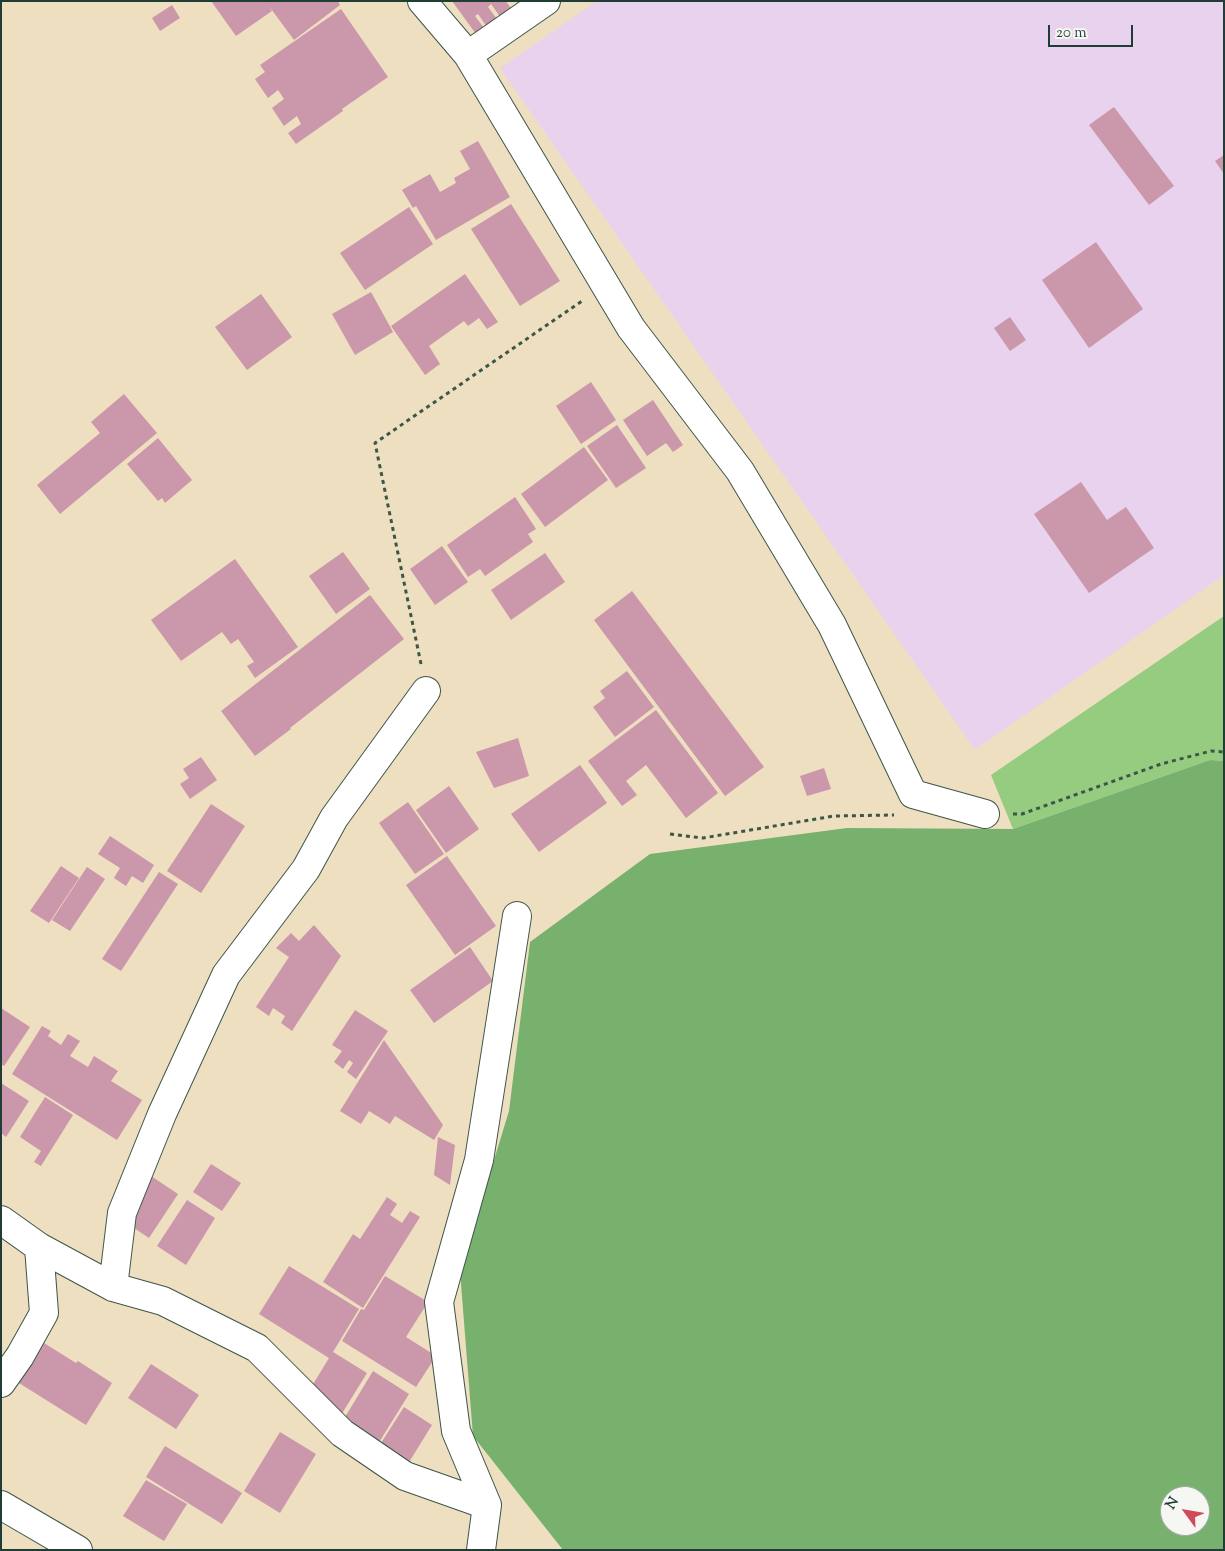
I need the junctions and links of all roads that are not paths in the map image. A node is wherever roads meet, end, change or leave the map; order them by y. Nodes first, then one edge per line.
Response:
1 (422, 1) edge
2 (546, 1) edge
3 (468, 55) junction
4 (426, 691) road end
5 (985, 814) dead end
6 (517, 916) dead end
7 (1, 1220) edge
8 (39, 1247) junction
9 (113, 1287) junction
10 (1, 1383) edge
11 (1, 1505) edge
12 (488, 1505) junction
13 (78, 1550) edge
14 (481, 1550) edge

1 - 3 street
2 - 3 street
3 - 5 street
4 - 9 street
6 - 12 street
7 - 8 street
8 - 9 street
8 - 10 street
9 - 12 street
11 - 13 street
12 - 14 street

